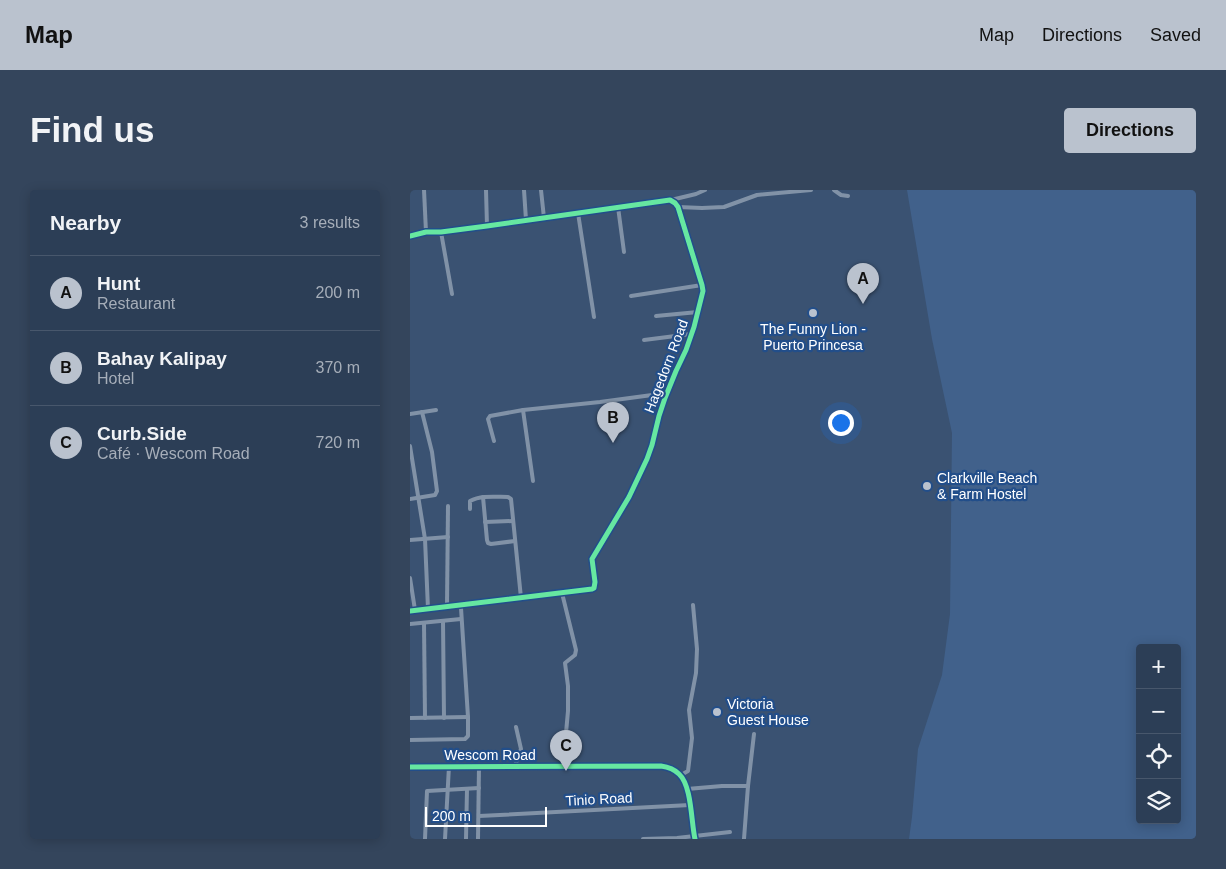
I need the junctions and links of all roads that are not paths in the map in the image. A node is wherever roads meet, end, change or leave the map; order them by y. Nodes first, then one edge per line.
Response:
1 (424, 190) edge
2 (486, 190) edge
3 (524, 190) edge
4 (541, 190) edge
5 (705, 190) edge
6 (810, 190) edge
7 (834, 190) edge
8 (848, 196) dead end
9 (671, 201) junction
10 (618, 207) junction
11 (678, 207) junction
12 (578, 212) junction
13 (544, 218) junction
14 (526, 220) junction
15 (487, 226) junction
16 (426, 232) junction
17 (441, 232) junction
18 (410, 236) edge
19 (624, 252) dead end
20 (702, 285) junction
21 (452, 294) dead end
22 (631, 296) dead end
23 (698, 312) junction
24 (656, 316) dead end
25 (594, 317) dead end
26 (691, 334) junction
27 (644, 340) dead end
28 (667, 393) junction
29 (436, 410) dead end
30 (523, 410) junction
31 (422, 412) junction
32 (410, 414) edge
33 (494, 441) dead end
34 (410, 446) edge
35 (534, 481) dead end
36 (418, 498) junction
37 (484, 498) junction
38 (410, 499) edge
39 (448, 506) dead end
40 (470, 509) dead end
41 (513, 521) junction
42 (485, 522) junction
43 (448, 537) junction
44 (425, 538) junction
45 (410, 540) edge
46 (515, 541) junction
47 (410, 578) edge
48 (562, 593) junction
49 (521, 598) junction
50 (693, 605) dead end
51 (447, 607) junction
52 (461, 608) dead end
53 (428, 609) junction
54 (412, 610) edge
55 (461, 619) junction
56 (443, 621) junction
57 (424, 623) junction
58 (410, 624) edge
59 (468, 717) junction
60 (410, 718) edge
61 (425, 718) junction
62 (444, 718) junction
63 (516, 727) dead end
64 (754, 734) dead end
65 (410, 740) edge
66 (449, 766) junction
67 (479, 766) junction
68 (515, 766) junction
69 (564, 766) junction
70 (410, 767) edge
71 (681, 775) junction
72 (748, 786) junction
73 (479, 788) junction
74 (467, 789) junction
75 (687, 789) junction
76 (447, 790) junction
77 (690, 805) junction
78 (479, 816) junction
79 (730, 832) dead end
80 (695, 837) edge
81 (425, 839) edge
82 (445, 839) edge
83 (466, 839) edge
84 (478, 839) edge
85 (643, 839) edge
86 (744, 839) edge

1 - 16 street
2 - 15 street
3 - 14 street
4 - 13 street
5 - 9 street
6 - 11 street
7 - 8 street
9 - 10 street
9 - 11 street, Hagedorn Road
10 - 12 street
10 - 19 street
11 - 20 street, Hagedorn Road
12 - 13 street
12 - 25 street
13 - 14 street
14 - 15 street
15 - 17 street
16 - 17 street
16 - 18 street
17 - 21 street
20 - 22 street
20 - 23 street, Hagedorn Road
23 - 24 street
23 - 26 street, Hagedorn Road
26 - 27 street
26 - 28 street, Hagedorn Road
28 - 30 street
28 - 48 street, Hagedorn Road
29 - 31 street
30 - 33 street
30 - 35 street
31 - 32 street
31 - 36 street
34 - 36 street
36 - 38 street
36 - 44 street
37 - 40 street
37 - 41 street
37 - 42 street
39 - 43 street
41 - 42 street
41 - 46 street
42 - 46 street
43 - 44 street
43 - 51 street
44 - 45 street
44 - 53 street
46 - 49 street
47 - 54 street
48 - 49 street
48 - 69 street
49 - 51 street
50 - 71 street
51 - 53 street
52 - 55 street
53 - 54 street
55 - 56 street
55 - 59 street
56 - 57 street
56 - 62 street
57 - 58 street
57 - 61 street
59 - 62 street
59 - 65 street
60 - 61 street
61 - 62 street
63 - 68 street
64 - 72 street
66 - 67 street, Wescom Road
66 - 70 street, Wescom Road
66 - 76 street
67 - 68 street, Wescom Road
67 - 73 street
68 - 69 street, Wescom Road
69 - 71 street, Wescom Road
71 - 75 street
72 - 75 street
72 - 86 street
73 - 74 street
73 - 78 street
74 - 76 street
74 - 83 street
75 - 77 street
76 - 81 street
76 - 82 street
77 - 78 street, Tinio Road
77 - 80 street
78 - 84 street
79 - 80 street
80 - 85 street

